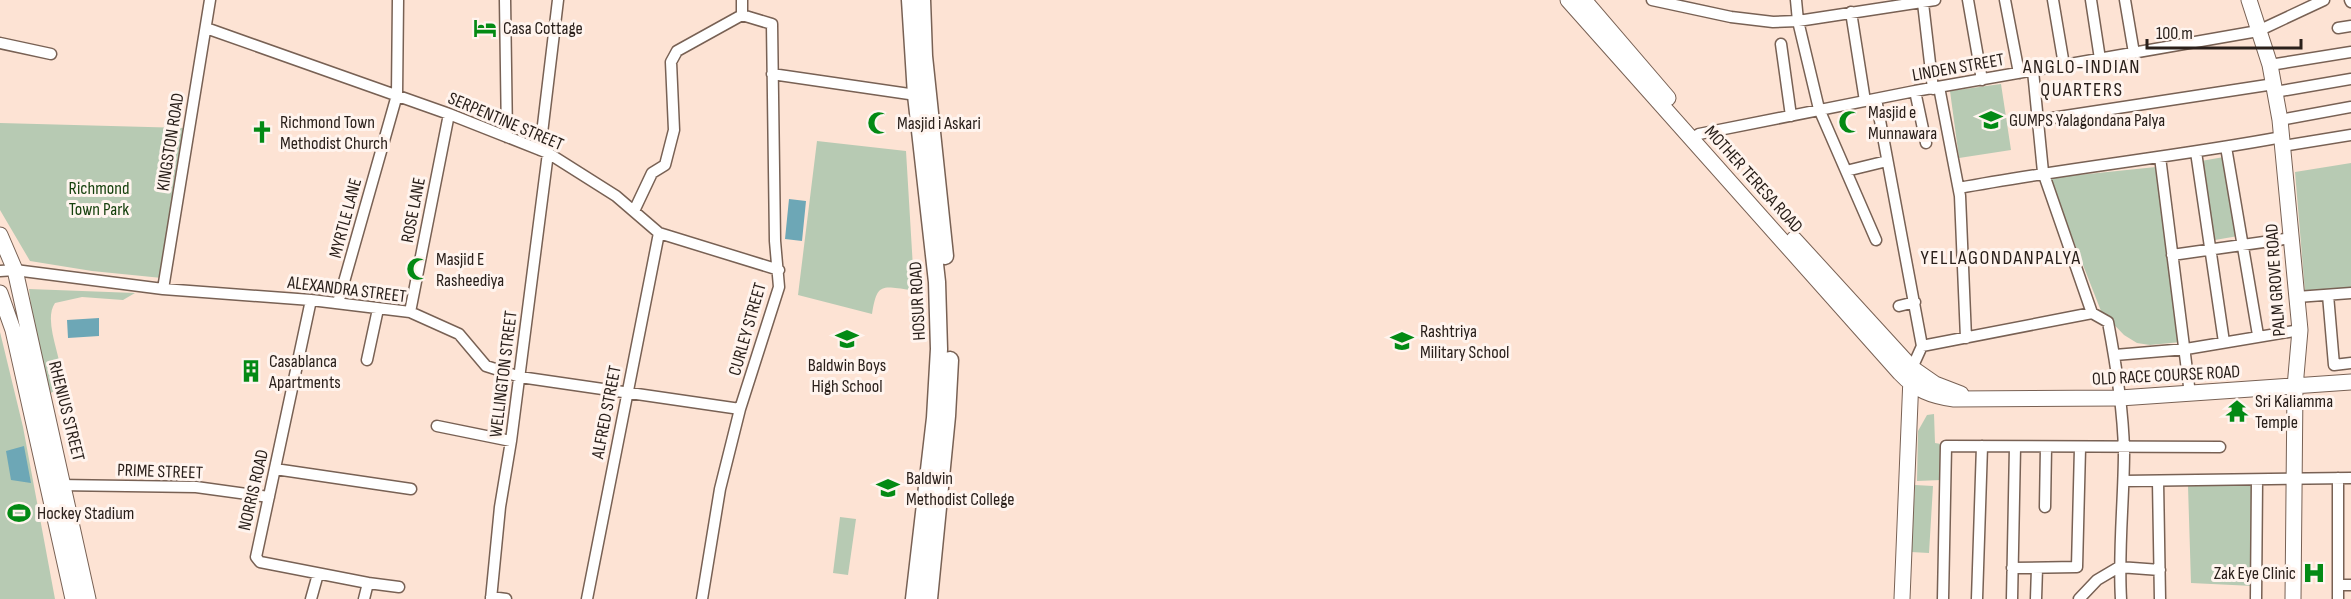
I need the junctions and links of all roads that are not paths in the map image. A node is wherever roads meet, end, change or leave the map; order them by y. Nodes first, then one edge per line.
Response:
1 (210, 0) edge
2 (398, 0) edge
3 (505, 0) edge
4 (558, 0) edge
5 (742, 0) edge
6 (910, 0) edge
7 (922, 0) edge
8 (1568, 0) edge
9 (1584, 0) edge
10 (1652, 0) edge
11 (1796, 0) edge
12 (1935, 0) edge
13 (1968, 0) edge
14 (2006, 0) edge
15 (2053, 0) edge
16 (2091, 0) edge
17 (2125, 0) edge
18 (2248, 0) edge
19 (2324, 0) edge
20 (1918, 2) edge
21 (1880, 4) edge
22 (1851, 12) junction
23 (742, 15) junction
24 (1798, 21) junction
25 (2351, 26) edge
26 (206, 28) junction
27 (2338, 28) dead end
28 (2258, 31) junction
29 (0, 42) edge
30 (1781, 44) dead end
31 (2351, 52) edge
32 (2134, 53) junction
33 (51, 54) dead end
34 (2100, 59) junction
35 (2064, 65) junction
36 (2270, 65) junction
37 (2033, 71) junction
38 (2019, 73) junction
39 (772, 74) junction
40 (2351, 79) edge
41 (1982, 80) junction
42 (1936, 88) junction
43 (2274, 88) junction
44 (1915, 91) junction
45 (397, 95) junction
46 (916, 95) junction
47 (1871, 100) junction
48 (2351, 107) edge
49 (1819, 109) junction
50 (449, 114) junction
51 (1791, 116) junction
52 (2039, 120) junction
53 (2280, 120) junction
54 (2351, 135) edge
55 (1695, 136) junction
56 (507, 137) junction
57 (2283, 142) junction
58 (1926, 143) dead end
59 (2226, 147) junction
60 (544, 152) junction
61 (2196, 152) junction
62 (2160, 157) junction
63 (1887, 161) junction
64 (1846, 171) junction
65 (2043, 172) junction
66 (1959, 188) junction
67 (634, 211) junction
68 (659, 233) junction
69 (0, 235) edge
70 (2292, 238) junction
71 (1876, 240) dead end
72 (2243, 245) junction
73 (2209, 250) junction
74 (2172, 255) junction
75 (779, 270) junction
76 (7, 271) edge
77 (163, 289) junction
78 (0, 293) edge
79 (2351, 293) edge
80 (2328, 295) junction
81 (2297, 297) junction
82 (311, 300) junction
83 (1915, 302) junction
84 (338, 303) junction
85 (1899, 306) dead end
86 (378, 309) junction
87 (410, 312) junction
88 (2092, 313) junction
89 (2300, 330) junction
90 (2258, 335) junction
91 (1966, 338) junction
92 (2224, 342) junction
93 (1922, 346) junction
94 (2186, 349) junction
95 (2115, 355) junction
96 (366, 360) dead end
97 (2351, 363) edge
98 (1912, 368) junction
99 (519, 377) junction
100 (2351, 382) edge
101 (1911, 384) junction
102 (2295, 387) junction
103 (627, 391) junction
104 (2190, 394) junction
105 (1983, 398) junction
106 (2120, 398) junction
107 (740, 408) junction
108 (437, 426) dead end
109 (512, 441) junction
110 (1983, 446) junction
111 (2015, 447) junction
112 (2046, 447) junction
113 (2220, 447) dead end
114 (2080, 448) junction
115 (2124, 448) junction
116 (275, 469) junction
117 (2296, 478) junction
118 (2338, 478) junction
119 (2351, 478) edge
120 (2257, 480) junction
121 (2124, 482) junction
122 (2158, 482) junction
123 (56, 486) junction
124 (411, 489) dead end
125 (269, 497) junction
126 (2045, 507) dead end
127 (2037, 567) junction
128 (2119, 567) junction
129 (2012, 568) junction
130 (2160, 570) junction
131 (318, 574) junction
132 (368, 583) junction
133 (2338, 585) junction
134 (2351, 585) edge
135 (399, 587) dead end
136 (491, 598) edge
137 (72, 599) edge
138 (88, 599) edge
139 (311, 599) edge
140 (364, 599) edge
141 (506, 599) edge
142 (587, 599) edge
143 (702, 599) edge
144 (914, 599) edge
145 (929, 599) edge
146 (1902, 599) edge
147 (1943, 599) edge
148 (1977, 599) edge
149 (2012, 599) edge
150 (2036, 599) edge
151 (2079, 599) edge
152 (2121, 599) edge
153 (2160, 599) edge
154 (2256, 599) edge
155 (2293, 599) edge
156 (2338, 599) edge

1 - 26 street, KINGSTON ROAD
2 - 45 street, MYRTLE LANE
3 - 56 street
4 - 60 street, WELLINGTON STREET
5 - 23 street
6 - 46 main road, HOSUR ROAD
7 - 145 main road, HOSUR ROAD
8 - 55 street, MOTHER TERESA ROAD
9 - 55 street, MOTHER TERESA ROAD
10 - 24 street
11 - 24 street
12 - 20 street
13 - 41 street
14 - 38 street
15 - 35 street
16 - 34 street
17 - 32 street
18 - 28 street, PALM GROVE ROAD
19 - 28 street, LINDEN STREET
20 - 21 street
20 - 42 street
21 - 22 street
22 - 24 street
22 - 47 street
23 - 39 street, CURLEY STREET
23 - 67 street
24 - 49 street
25 - 27 street
26 - 45 street, SERPENTINE STREET
26 - 77 street, KINGSTON ROAD
28 - 32 street, LINDEN STREET
28 - 36 street, PALM GROVE ROAD
29 - 33 street
30 - 51 street
31 - 36 street
32 - 34 street, LINDEN STREET
34 - 35 street, LINDEN STREET
35 - 37 street, LINDEN STREET
36 - 43 street, PALM GROVE ROAD
37 - 38 street, LINDEN STREET
37 - 52 street
38 - 41 street, LINDEN STREET
39 - 46 street
39 - 75 street, CURLEY STREET
40 - 43 street
41 - 42 street, LINDEN STREET
42 - 44 street, LINDEN STREET
42 - 66 street
43 - 52 street
43 - 53 street, PALM GROVE ROAD
44 - 47 street, LINDEN STREET
44 - 58 street
45 - 50 street, SERPENTINE STREET
45 - 84 street, MYRTLE LANE
46 - 144 main road, HOSUR ROAD
47 - 49 street, LINDEN STREET
47 - 63 street
48 - 53 street
49 - 51 street, LINDEN STREET
49 - 64 street
50 - 56 street, SERPENTINE STREET
50 - 87 street, ROSE LANE
51 - 55 street, LINDEN STREET
52 - 65 street
53 - 57 street, PALM GROVE ROAD
54 - 57 street
55 - 98 street, MOTHER TERESA ROAD
55 - 101 street, MOTHER TERESA ROAD
56 - 60 street, SERPENTINE STREET
57 - 59 street
57 - 70 street, PALM GROVE ROAD
59 - 61 street
59 - 72 street
60 - 67 street, SERPENTINE STREET
60 - 99 street, WELLINGTON STREET
61 - 62 street
61 - 73 street
62 - 65 street
62 - 74 street
63 - 64 street
63 - 83 street
64 - 71 street
65 - 66 street
65 - 88 street
66 - 91 street
67 - 68 street, SERPENTINE STREET
68 - 75 street, SERPENTINE STREET
68 - 103 street, ALFRED STREET
69 - 76 street, RHENIUS STREET
70 - 72 street
70 - 81 street, PALM GROVE ROAD
72 - 73 street
72 - 90 street
73 - 74 street
73 - 92 street
74 - 94 street
75 - 107 street, CURLEY STREET
76 - 77 street, ALEXANDRA STREET
76 - 123 street, RHENIUS STREET
77 - 82 street, ALEXANDRA STREET
78 - 123 street, RHENIUS STREET
79 - 80 street
80 - 81 street
80 - 97 street
81 - 89 street, PALM GROVE ROAD
82 - 84 street, ALEXANDRA STREET
82 - 116 street, NORRIS ROAD
83 - 85 street
83 - 93 street
84 - 86 street, ALEXANDRA STREET
86 - 87 street, ALEXANDRA STREET
86 - 96 street
87 - 99 street, ALEXANDRA STREET
88 - 91 street
88 - 95 street
89 - 90 street
89 - 102 street, PALM GROVE ROAD
90 - 92 street
91 - 93 street
92 - 94 street
93 - 98 street
94 - 95 street
94 - 104 street
95 - 106 street
98 - 101 street
98 - 105 street, MOTHER TERESA ROAD
99 - 103 street, ALEXANDRA STREET
99 - 109 street, WELLINGTON STREET
100 - 102 street, OLD RACE COURSE ROAD
101 - 105 street, MOTHER TERESA ROAD
101 - 146 street
102 - 104 street, OLD RACE COURSE ROAD
102 - 117 street, PALM GROVE ROAD
103 - 107 street, ALEXANDRA STREET
103 - 142 street, ALFRED STREET
104 - 106 street, OLD RACE COURSE ROAD
105 - 106 street, OLD RACE COURSE ROAD
106 - 115 street
107 - 143 street, CURLEY STREET
108 - 109 street
109 - 136 street, WELLINGTON STREET
110 - 111 street
110 - 147 street
110 - 148 street
111 - 112 street
111 - 129 street
112 - 114 street
112 - 126 street
113 - 115 street
114 - 115 street
114 - 127 street
115 - 121 street
116 - 124 street
116 - 125 street, NORRIS ROAD
117 - 118 street
117 - 120 street
117 - 155 street, PALM GROVE ROAD
118 - 119 street
118 - 133 street
120 - 122 street
120 - 154 street
121 - 122 street
121 - 128 street
122 - 130 street
123 - 125 street, PRIME STREET
123 - 137 street, RHENIUS STREET
123 - 138 street, RHENIUS STREET
125 - 131 street, NORRIS ROAD
127 - 129 street
127 - 150 street
128 - 130 street
128 - 151 street
128 - 152 street
129 - 149 street
130 - 153 street
131 - 132 street, NORRIS ROAD
131 - 139 street
132 - 135 street, NORRIS ROAD
132 - 140 street
133 - 134 street
133 - 156 street
136 - 141 street

